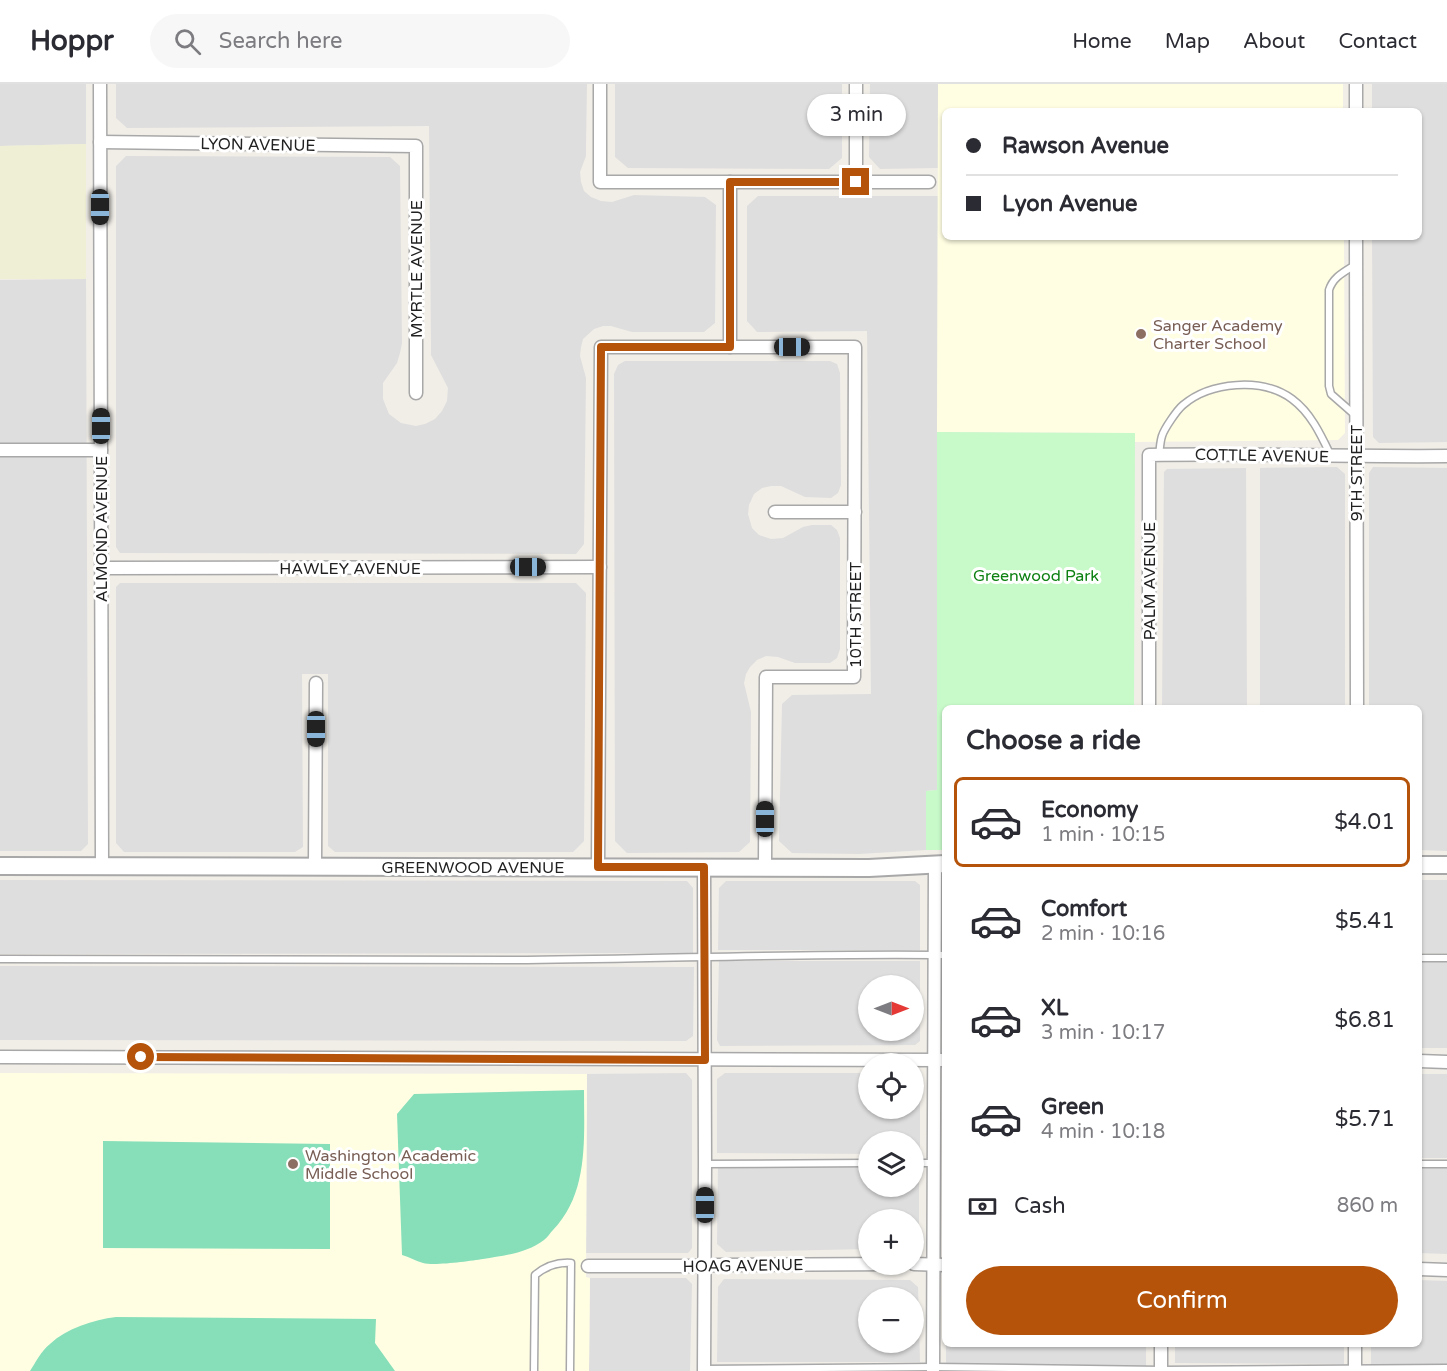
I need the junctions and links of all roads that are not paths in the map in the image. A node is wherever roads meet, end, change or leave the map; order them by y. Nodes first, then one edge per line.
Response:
1 (100, 84) edge
2 (600, 84) edge
3 (856, 84) edge
4 (1356, 84) edge
5 (1356, 108) edge
6 (100, 142) junction
7 (416, 146) joint
8 (730, 182) junction
9 (856, 182) junction
10 (929, 182) dead end
11 (1356, 240) edge
12 (1356, 265) junction
13 (730, 347) junction
14 (416, 393) dead end
15 (1355, 415) junction
16 (0, 450) edge
17 (101, 450) junction
18 (1154, 455) junction
19 (1332, 456) junction
20 (1447, 456) edge
21 (1355, 457) junction
22 (775, 512) dead end
23 (855, 512) junction
24 (600, 567) junction
25 (101, 568) junction
26 (316, 683) dead end
27 (1149, 705) edge
28 (1357, 705) edge
29 (1447, 864) edge
30 (940, 865) edge
31 (1422, 865) edge
32 (0, 866) edge
33 (102, 866) junction
34 (315, 866) junction
35 (598, 867) junction
36 (704, 867) junction
37 (765, 867) junction
38 (940, 955) edge
39 (704, 958) junction
40 (1422, 958) edge
41 (1447, 958) edge
42 (0, 959) edge
43 (0, 1057) edge
44 (705, 1060) junction
45 (939, 1060) edge
46 (1422, 1061) edge
47 (1447, 1062) edge
48 (858, 1163) edge
49 (924, 1163) edge
50 (933, 1163) junction
51 (705, 1164) junction
52 (1422, 1164) edge
53 (1447, 1164) edge
54 (571, 1263) junction
55 (858, 1264) edge
56 (939, 1264) edge
57 (588, 1266) joint
58 (705, 1266) junction
59 (1422, 1269) edge
60 (1447, 1270) edge
61 (1161, 1347) edge
62 (1355, 1347) edge
63 (1447, 1368) edge
64 (933, 1369) edge
65 (1355, 1369) edge
66 (704, 1370) edge
67 (1161, 1370) edge
68 (534, 1371) edge
69 (570, 1371) edge

1 - 6 street, ALMOND AVENUE
2 - 8 street
3 - 9 street
4 - 5 street
6 - 7 street, LYON AVENUE
6 - 17 street, ALMOND AVENUE
7 - 14 street, MYRTLE AVENUE
8 - 9 street
8 - 13 street
9 - 10 street
11 - 12 street, 9TH STREET
12 - 15 street, 9TH STREET
12 - 15 lane
13 - 23 street, 10TH STREET
13 - 24 street
15 - 21 street, 9TH STREET
16 - 17 street
17 - 25 street, ALMOND AVENUE
18 - 19 street, COTTLE AVENUE
18 - 19 lane
18 - 27 street, PALM AVENUE
19 - 21 street, COTTLE AVENUE
20 - 21 street, COTTLE AVENUE
21 - 28 street, 9TH STREET
22 - 23 street
23 - 37 street, 10TH STREET
24 - 25 street, HAWLEY AVENUE
24 - 35 street
25 - 33 street, ALMOND AVENUE
26 - 34 street
29 - 31 street
30 - 37 street, GREENWOOD AVENUE
30 - 38 street
32 - 33 street, GREENWOOD AVENUE
33 - 34 street, GREENWOOD AVENUE
34 - 35 street, GREENWOOD AVENUE
35 - 36 street, GREENWOOD AVENUE
36 - 37 street, GREENWOOD AVENUE
36 - 39 street
38 - 39 lane
38 - 45 street
39 - 42 lane
39 - 44 street
40 - 41 lane
43 - 44 street
44 - 45 street
44 - 51 street
45 - 50 street
46 - 47 street
48 - 51 lane
49 - 50 lane
50 - 56 street
51 - 58 street
52 - 53 lane
54 - 57 lane
54 - 68 lane
54 - 69 lane
55 - 58 street, HOAG AVENUE
56 - 64 street
57 - 58 street, HOAG AVENUE
58 - 66 street
59 - 60 street
61 - 67 street
62 - 65 street
63 - 65 lane
64 - 66 lane
64 - 67 lane
65 - 67 lane

